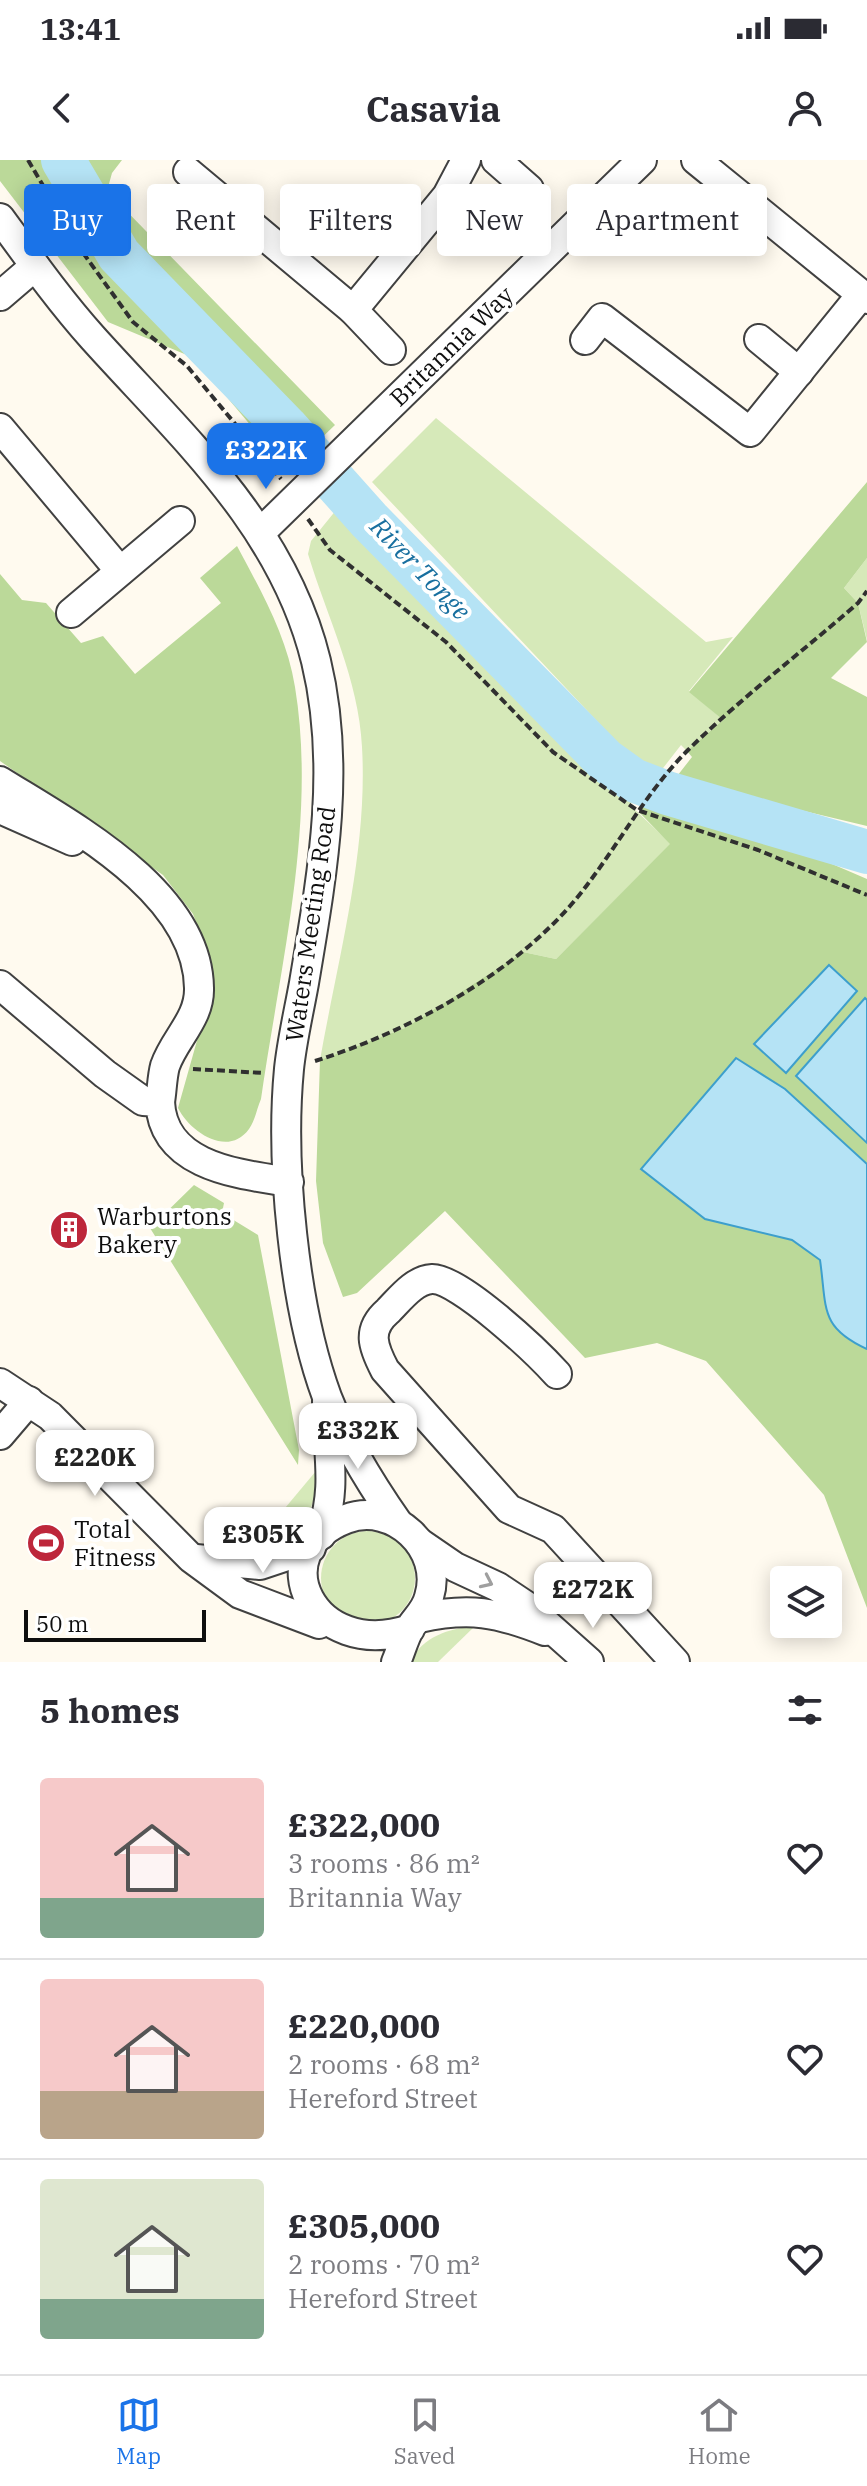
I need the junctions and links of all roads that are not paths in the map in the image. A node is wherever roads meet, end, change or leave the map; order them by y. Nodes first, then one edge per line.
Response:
1 (466, 160) edge
2 (496, 160) edge
3 (642, 160) edge
4 (696, 160) edge
5 (188, 172) dead end
6 (523, 184) edge
7 (0, 218) edge
8 (35, 266) junction
9 (0, 296) edge
10 (864, 297) edge
11 (353, 310) junction
12 (759, 339) dead end
13 (585, 340) dead end
14 (391, 350) dead end
15 (799, 372) junction
16 (0, 428) edge
17 (180, 521) dead end
18 (260, 533) junction
19 (120, 571) junction
20 (71, 613) dead end
21 (0, 781) edge
22 (0, 809) edge
23 (110, 856) junction
24 (0, 985) edge
25 (160, 1102) junction
26 (289, 1182) junction
27 (557, 1374) dead end
28 (0, 1383) edge
29 (327, 1398) junction
30 (29, 1401) junction
31 (0, 1435) edge
32 (398, 1523) junction
33 (316, 1541) junction
34 (420, 1543) junction
35 (191, 1558) junction
36 (414, 1623) junction
37 (325, 1629) junction
38 (560, 1637) junction
39 (346, 1662) edge
40 (396, 1662) edge
41 (589, 1662) edge
42 (675, 1662) edge

1 - 11 street
2 - 6 street
3 - 18 street, Britannia Way
4 - 10 street
5 - 11 street
7 - 8 street, Waters Meeting Road
8 - 9 street
8 - 18 street, Waters Meeting Road
10 - 15 street
11 - 14 street
12 - 15 street
13 - 15 street
16 - 19 street
17 - 19 street
18 - 26 street, Waters Meeting Road
19 - 20 street
21 - 23 street
22 - 23 street
23 - 25 street
24 - 25 street
25 - 26 street
26 - 29 street, Waters Meeting Road
27 - 42 street
28 - 30 street
29 - 32 street, Waters Meeting Road
29 - 33 street, Waters Meeting Road
30 - 31 street
30 - 35 street
32 - 33 street
32 - 34 street
33 - 35 street
33 - 37 street
34 - 36 street
34 -> 38 street
35 - 37 street
36 - 37 street
36 - 38 street
36 - 40 street
37 - 39 street
38 - 41 street

